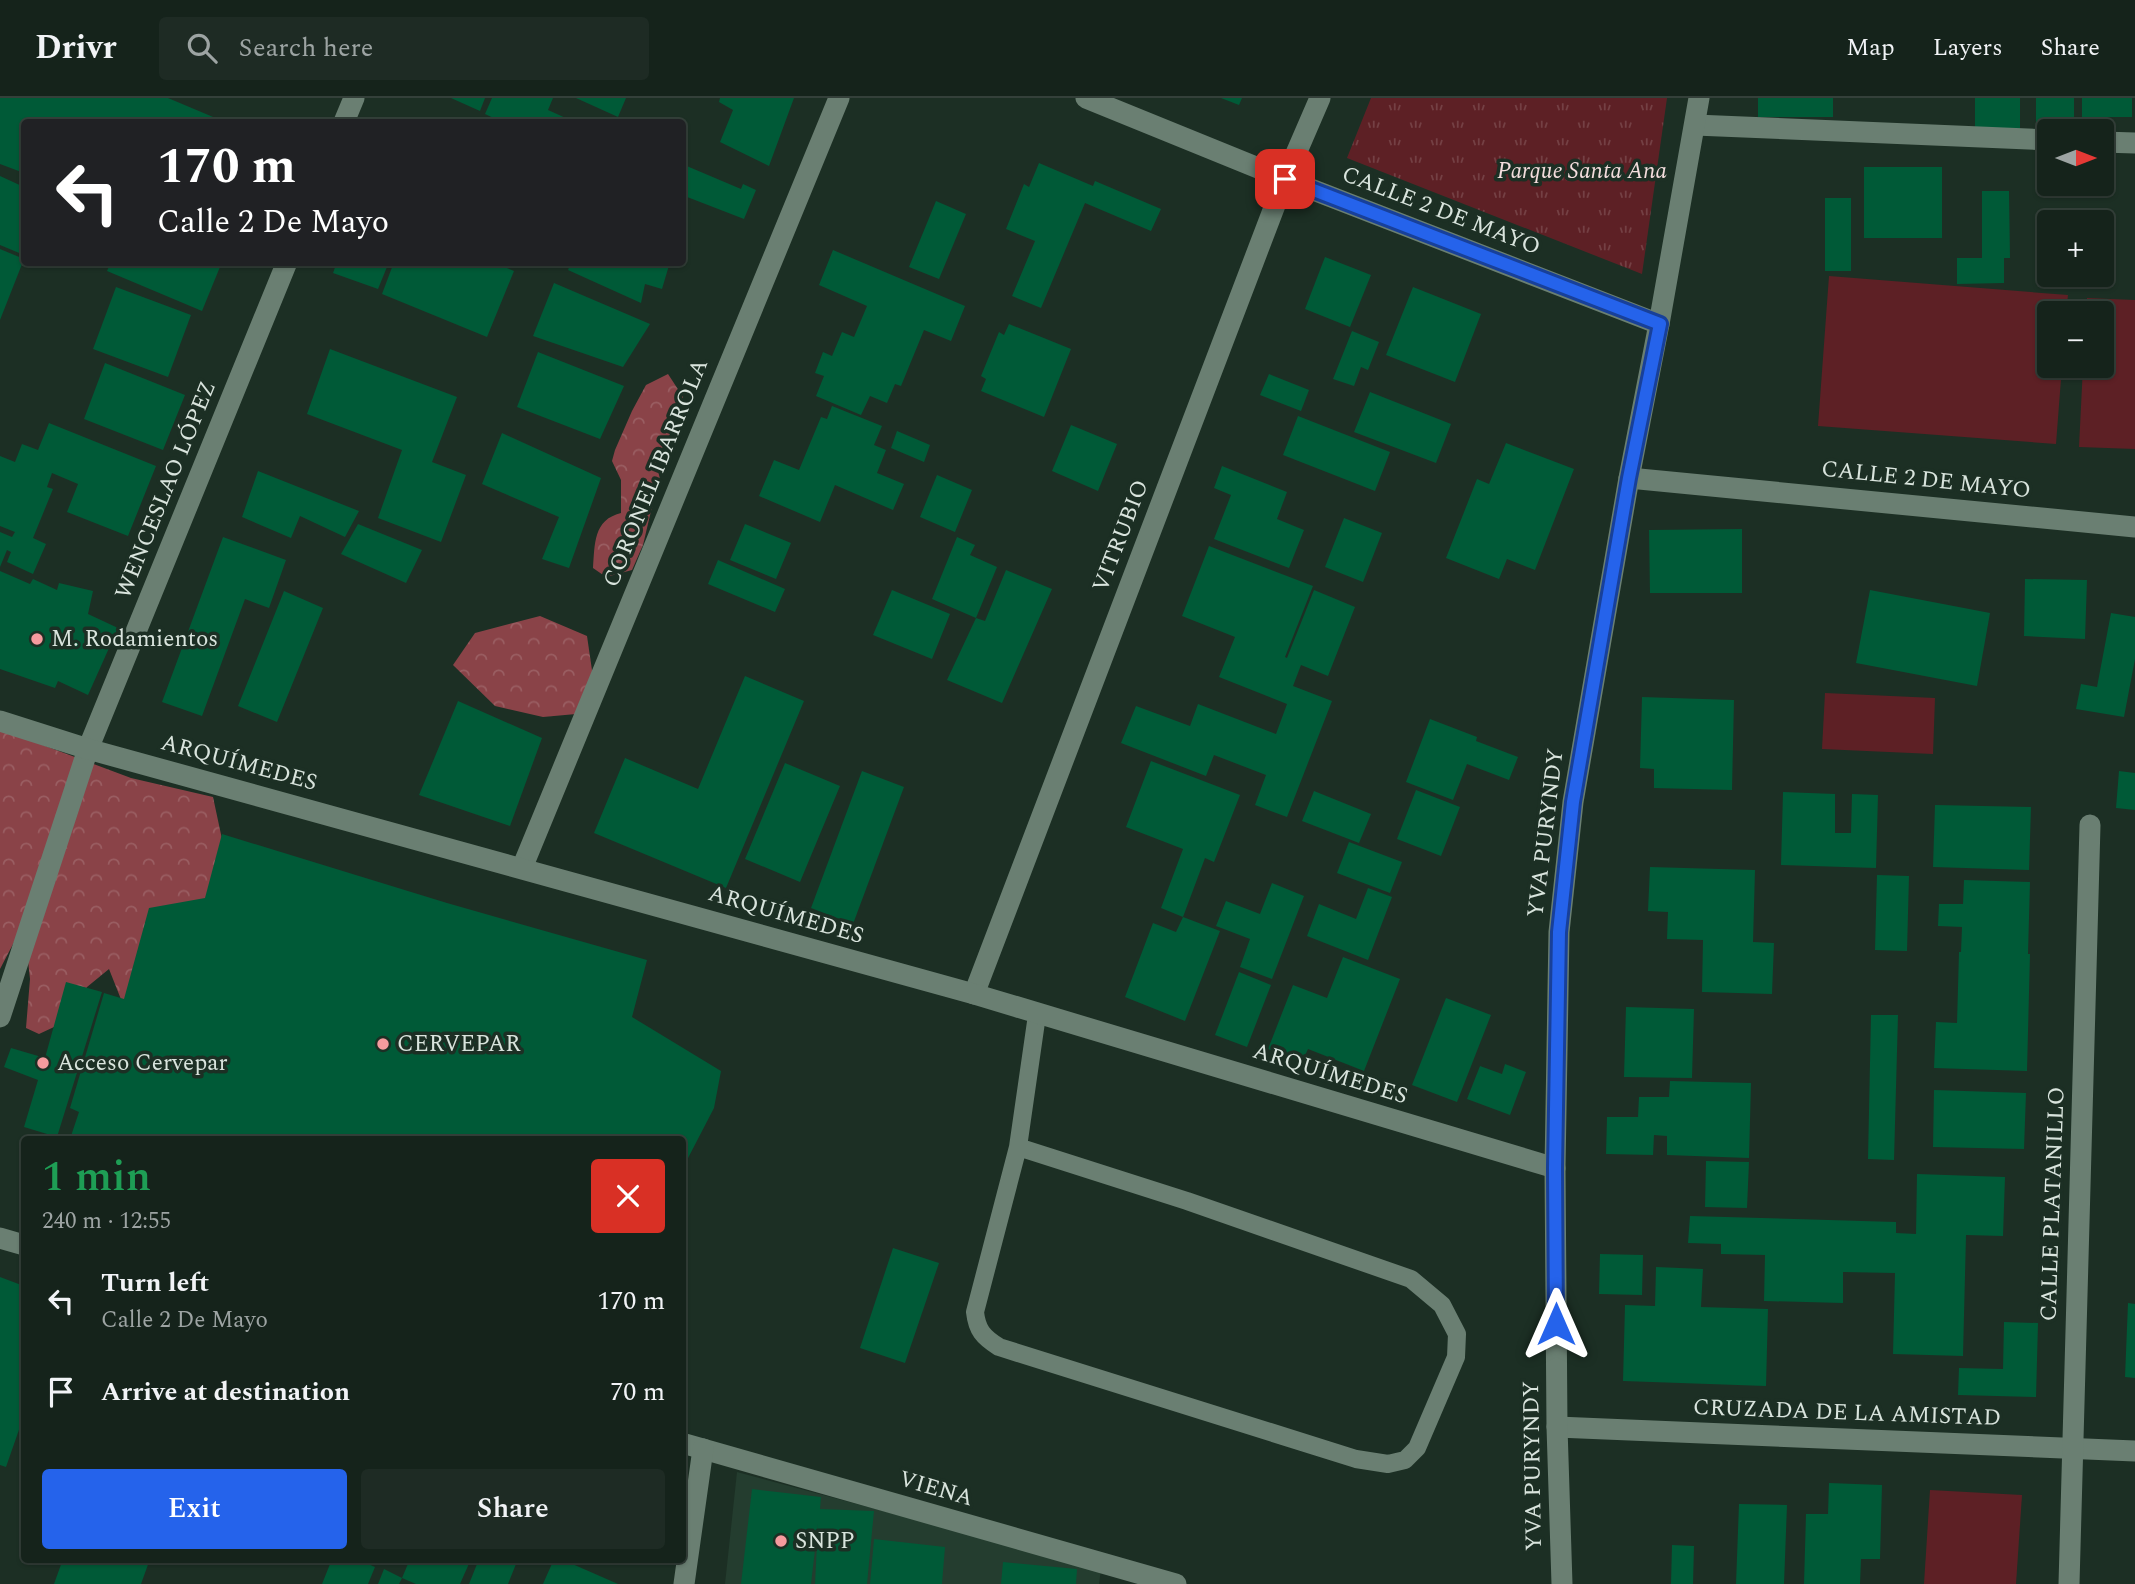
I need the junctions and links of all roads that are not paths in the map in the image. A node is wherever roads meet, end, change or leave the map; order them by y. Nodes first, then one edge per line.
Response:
1 (355, 98) edge
2 (839, 98) edge
3 (1086, 98) edge
4 (1320, 98) edge
5 (1699, 98) edge
6 (345, 119) edge
7 (1695, 125) junction
8 (2037, 139) edge
9 (2114, 142) edge
10 (2135, 143) edge
11 (1285, 179) junction
12 (285, 266) edge
13 (1660, 324) junction
14 (1629, 478) junction
15 (2135, 527) edge
16 (0, 721) edge
17 (88, 749) junction
18 (2090, 825) dead end
19 (522, 868) junction
20 (974, 994) junction
21 (1037, 1014) junction
22 (0, 1017) edge
23 (1018, 1147) junction
24 (1555, 1168) junction
25 (0, 1238) edge
26 (21, 1244) edge
27 (1557, 1427) junction
28 (692, 1446) edge
29 (2073, 1449) junction
30 (2135, 1451) edge
31 (686, 1550) edge
32 (685, 1563) edge
33 (1131, 1578) edge
34 (684, 1584) edge
35 (1176, 1584) edge
36 (1562, 1584) edge
37 (2069, 1584) edge

1 - 6 street
2 - 19 street, CORONEL IBARROLA
3 - 11 street, CALLE 2 DE MAYO
4 - 11 street, VITRUBIO
5 - 7 street, YVA PURYNDY
7 - 8 street
7 - 13 street, YVA PURYNDY
9 - 10 street
11 - 13 street, CALLE 2 DE MAYO
11 - 20 street, VITRUBIO
12 - 17 street, WENCESLAO LÓPEZ
13 - 14 street, YVA PURYNDY
14 - 15 street, CALLE 2 DE MAYO
14 - 24 street, YVA PURYNDY
16 - 17 street, ARQUÍMEDES
17 - 19 street, ARQUÍMEDES
17 - 22 street, WENCESLAO LÓPEZ
18 - 29 street, CALLE PLATANILLO
19 - 20 street, ARQUÍMEDES
20 - 21 street, ARQUÍMEDES
21 - 23 lane
21 - 24 street, ARQUÍMEDES
23 - 23 lane
24 - 27 street, YVA PURYNDY
25 - 26 street
27 - 29 street, CRUZADA DE LA AMISTAD
27 - 36 street, YVA PURYNDY
28 - 31 street
28 - 33 street, VIENA
29 - 30 street, CRUZADA DE LA AMISTAD
29 - 37 street, CALLE PLATANILLO
32 - 34 street
33 - 35 street, VIENA

